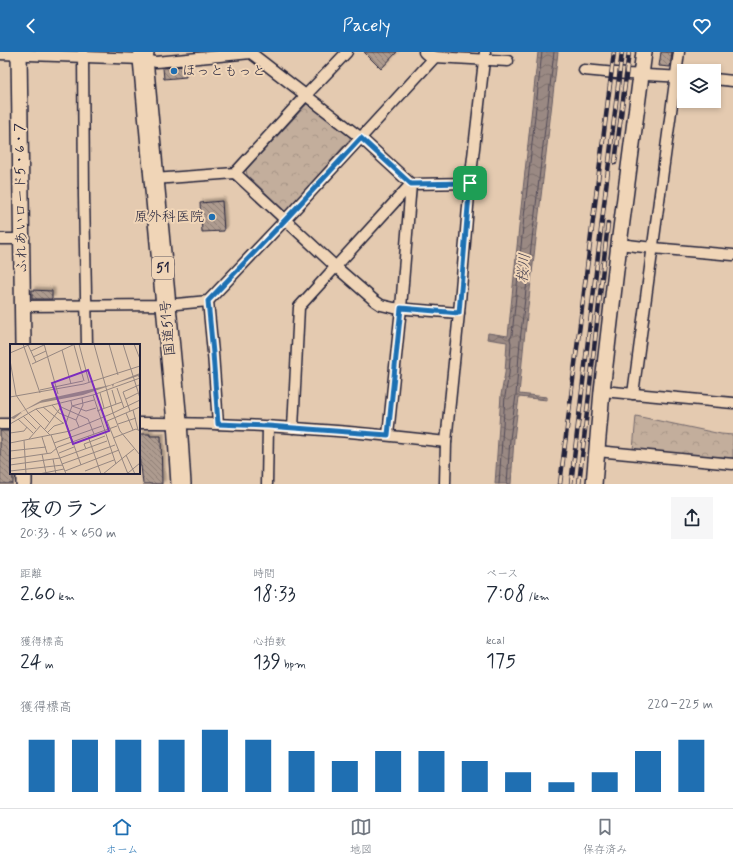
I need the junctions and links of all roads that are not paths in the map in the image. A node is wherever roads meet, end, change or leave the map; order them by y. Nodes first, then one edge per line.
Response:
1 (251, 52) edge
2 (347, 52) edge
3 (424, 52) edge
4 (644, 52) edge
5 (679, 52) edge
6 (19, 53) edge
7 (0, 54) edge
8 (83, 54) edge
9 (144, 56) edge
10 (485, 56) edge
11 (435, 57) junction
12 (508, 61) dead end
13 (679, 64) edge
14 (584, 70) dead end
15 (641, 75) junction
16 (677, 77) edge
17 (721, 79) edge
18 (733, 80) edge
19 (306, 94) junction
20 (677, 96) edge
21 (361, 138) junction
22 (235, 173) junction
23 (154, 179) junction
24 (470, 183) junction
25 (411, 184) junction
26 (286, 219) junction
27 (0, 239) edge
28 (22, 239) junction
29 (619, 244) junction
30 (653, 248) junction
31 (733, 255) edge
32 (336, 266) junction
33 (208, 301) junction
34 (166, 305) junction
35 (22, 306) junction
36 (87, 306) junction
37 (401, 308) junction
38 (459, 313) junction
39 (23, 344) edge
40 (87, 344) edge
41 (602, 391) junction
42 (633, 394) junction
43 (733, 403) edge
44 (177, 422) junction
45 (140, 423) edge
46 (218, 424) junction
47 (268, 426) junction
48 (294, 428) junction
49 (388, 435) junction
50 (446, 442) junction
51 (597, 451) junction
52 (733, 464) edge
53 (180, 484) edge
54 (267, 484) edge
55 (445, 484) edge
56 (594, 484) edge

1 - 9 street
1 - 19 street
2 - 19 street
3 - 11 street
4 - 15 street
5 - 13 street
6 - 7 street
6 - 8 street
6 - 28 street, ふれあいロード5・6・7
8 - 9 street
8 - 36 street
9 - 23 highway, 国道51号 / 51
10 - 11 street
10 - 12 street
10 - 24 street
11 - 21 street
14 - 15 street
15 - 16 street
15 - 29 street
17 - 18 street
19 - 21 street
19 - 22 street
20 - 30 street
21 - 25 street
21 - 26 street
22 - 23 street
22 - 26 street
23 - 34 highway, 国道51号 / 51
24 - 25 street
24 - 38 street
25 - 32 street
25 - 37 street
26 - 32 street
26 - 33 street
27 - 28 street
28 - 35 street, ふれあいロード5・6・7
29 - 30 street
29 - 41 street
30 - 31 street
30 - 42 street
32 - 37 street
32 - 48 street
33 - 34 street
33 - 46 street
34 - 36 street
34 - 44 highway, 国道51号 / 51
35 - 36 street
35 - 39 street, ふれあいロード5・6・7
36 - 40 street
37 - 38 street
37 - 49 street
38 - 50 street
41 - 42 street
41 - 51 street
42 - 43 street
44 - 45 street
44 - 46 street
44 - 53 highway, 国道51号 / 51
46 - 47 street
47 - 48 street
47 - 54 street
48 - 49 street
49 - 50 street
50 - 55 street
51 - 52 street
51 - 56 street

